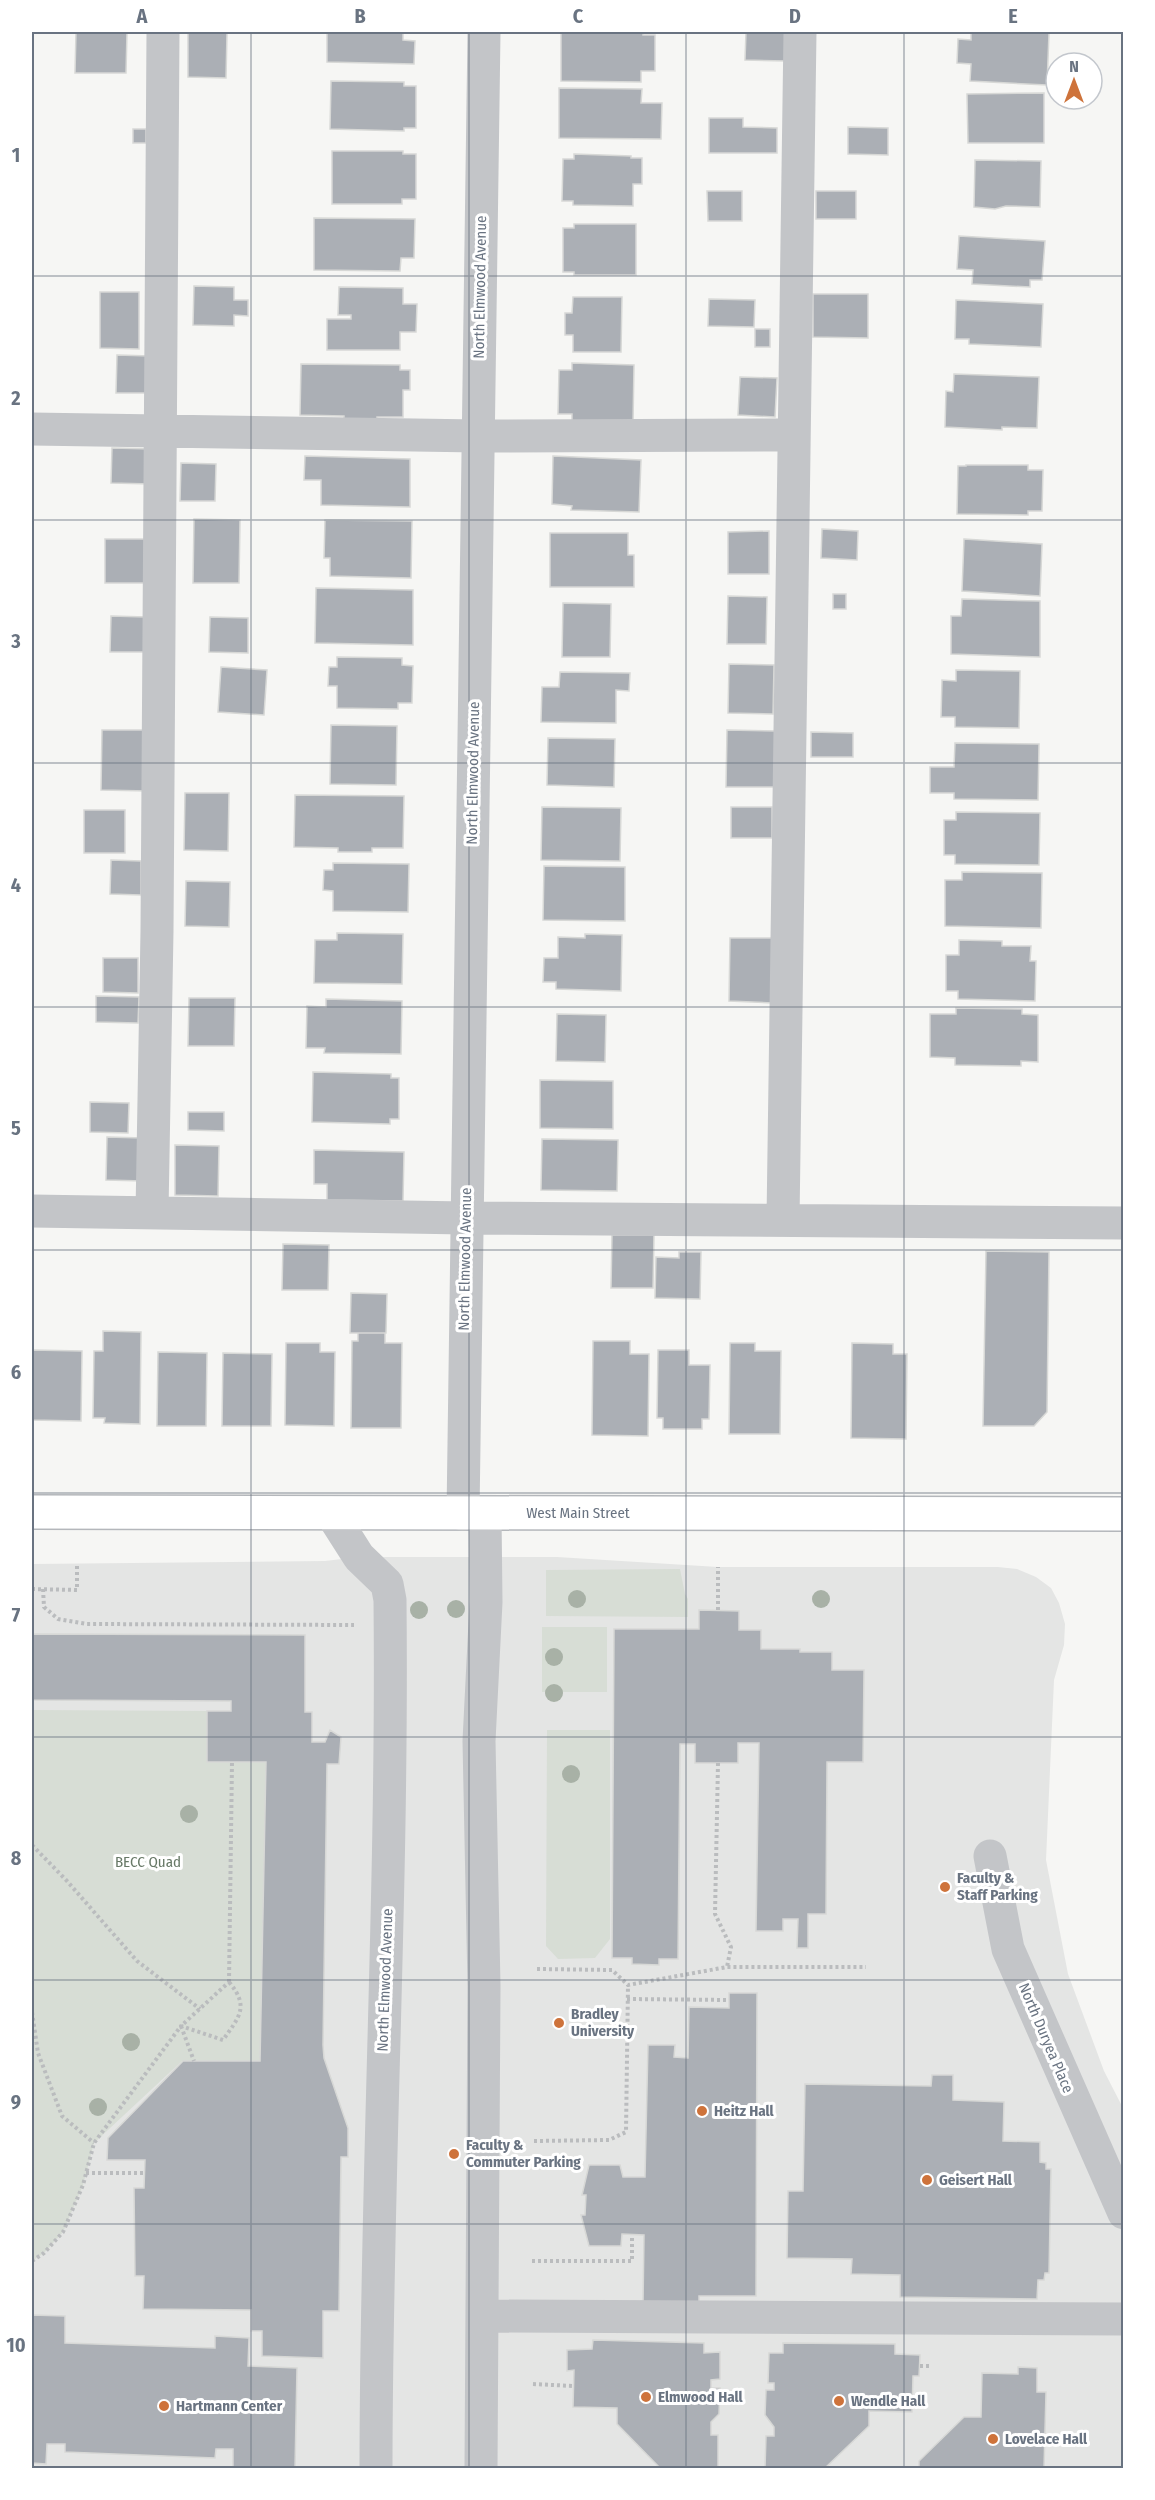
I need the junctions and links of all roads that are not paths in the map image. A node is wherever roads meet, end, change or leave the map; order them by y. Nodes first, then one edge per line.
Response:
1 (163, 32) edge
2 (484, 32) edge
3 (800, 32) edge
4 (32, 429) edge
5 (160, 430) junction
6 (794, 435) junction
7 (478, 436) junction
8 (32, 1211) edge
9 (152, 1212) junction
10 (466, 1218) junction
11 (783, 1220) junction
12 (1124, 1223) edge
13 (32, 1512) edge
14 (331, 1513) junction
15 (474, 1514) junction
16 (1124, 1514) edge
17 (990, 1856) dead end
18 (1124, 2213) edge
19 (483, 2316) junction
20 (1124, 2319) edge
21 (376, 2469) edge
22 (481, 2469) edge

1 - 5 street
2 - 7 street, North Elmwood Avenue
3 - 6 street
4 - 5 street
5 - 7 street
5 - 9 street
6 - 7 street
6 - 11 street
7 - 10 street, North Elmwood Avenue
8 - 9 street
9 - 10 street
10 - 11 street
10 - 15 street, North Elmwood Avenue
11 - 12 street
13 - 14 main road, West Main Street
14 - 15 main road, West Main Street
14 - 21 street, North Elmwood Avenue
15 - 16 main road, West Main Street
15 - 19 street, North Elmwood Avenue
17 - 18 street, North Duryea Place
19 - 20 street
19 - 22 street, North Elmwood Avenue

